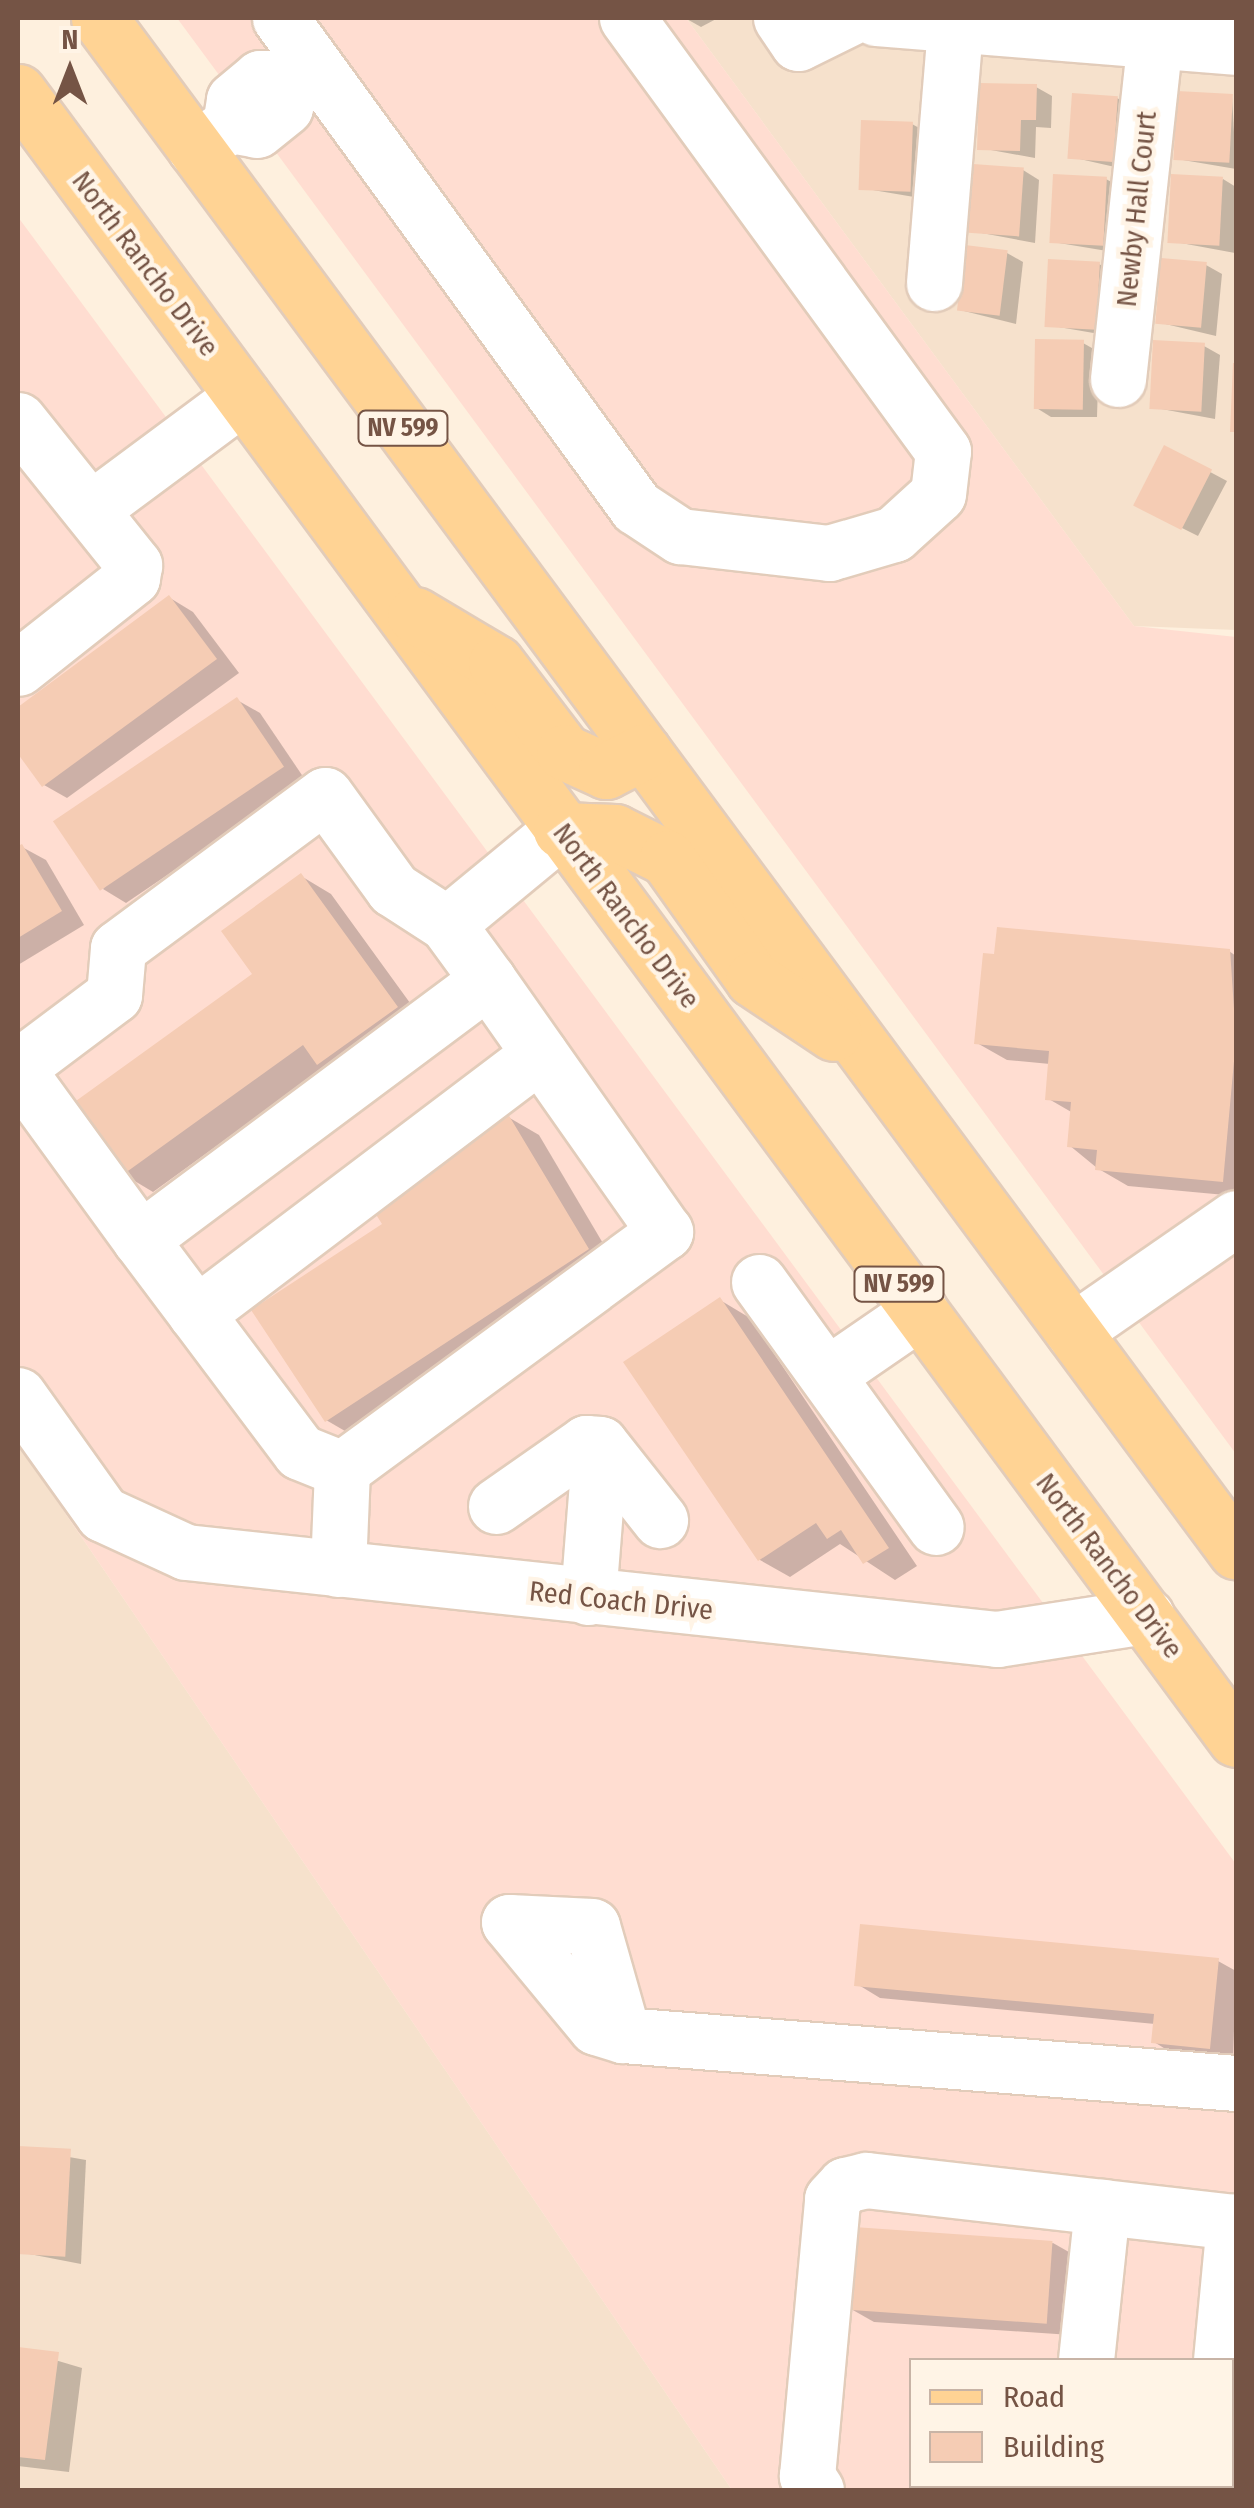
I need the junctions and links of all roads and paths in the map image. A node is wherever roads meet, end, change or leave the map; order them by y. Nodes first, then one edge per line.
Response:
1 (99, 18) edge
2 (280, 18) edge
3 (627, 18) edge
4 (849, 18) edge
5 (876, 18) edge
6 (956, 20) edge
7 (1156, 28) edge
8 (789, 30) edge
9 (1236, 48) edge
10 (302, 70) junction
11 (18, 92) edge
12 (212, 136) junction
13 (934, 283) dead end
14 (1118, 379) dead end
15 (243, 396) junction
16 (18, 420) edge
17 (91, 509) junction
18 (396, 603) junction
19 (18, 668) edge
20 (642, 752) junction
21 (561, 830) junction
22 (448, 924) junction
23 (488, 980) junction
24 (540, 1054) junction
25 (866, 1054) junction
26 (18, 1069) edge
27 (1236, 1217) edge
28 (140, 1239) junction
29 (759, 1282) dead end
30 (920, 1311) junction
31 (196, 1314) junction
32 (1072, 1331) junction
33 (827, 1375) junction
34 (18, 1394) edge
35 (600, 1444) junction
36 (342, 1469) junction
37 (496, 1506) dead end
38 (660, 1520) dead end
39 (936, 1527) dead end
40 (1236, 1551) edge
41 (338, 1569) junction
42 (588, 1597) junction
43 (1146, 1616) junction
44 (1236, 1739) edge
45 (623, 2034) dead end
46 (1236, 2083) edge
47 (1102, 2207) junction
48 (1235, 2222) edge
49 (1086, 2358) edge
50 (1222, 2358) edge
51 (816, 2490) edge

1 - 12 main road, NV 599
2 - 10 street
3 - 10 street
4 - 8 street
5 - 6 street
6 - 7 street
6 - 13 street
7 - 9 street
7 - 14 street, Newby Hall Court
10 - 12 street
11 - 15 main road, North Rancho Drive / NV 599
12 - 20 main road, NV 599
15 - 17 street
15 - 18 main road, North Rancho Drive / NV 599
16 - 17 street
17 - 19 street
18 - 20 main road
18 - 21 main road, North Rancho Drive / NV 599
20 - 25 main road, NV 599
21 - 22 street
21 - 25 main road
21 - 30 main road, North Rancho Drive / NV 599
22 - 23 street
22 - 26 street
23 - 24 street
23 - 28 street
24 - 31 street
24 - 36 street
25 - 32 main road, NV 599
26 - 28 street
27 - 32 street
28 - 31 street
29 - 33 street
30 - 33 street
30 - 43 main road, North Rancho Drive / NV 599
31 - 36 street
32 - 40 main road, NV 599
33 - 39 street
34 - 41 street, Red Coach Drive
35 - 37 street
35 - 38 street
35 - 42 street
36 - 41 street
41 - 42 street, Red Coach Drive
42 - 43 street, Red Coach Drive
43 - 44 main road, North Rancho Drive / NV 599
45 - 46 street
47 - 48 street
47 - 49 street
47 - 51 street
48 - 50 street

